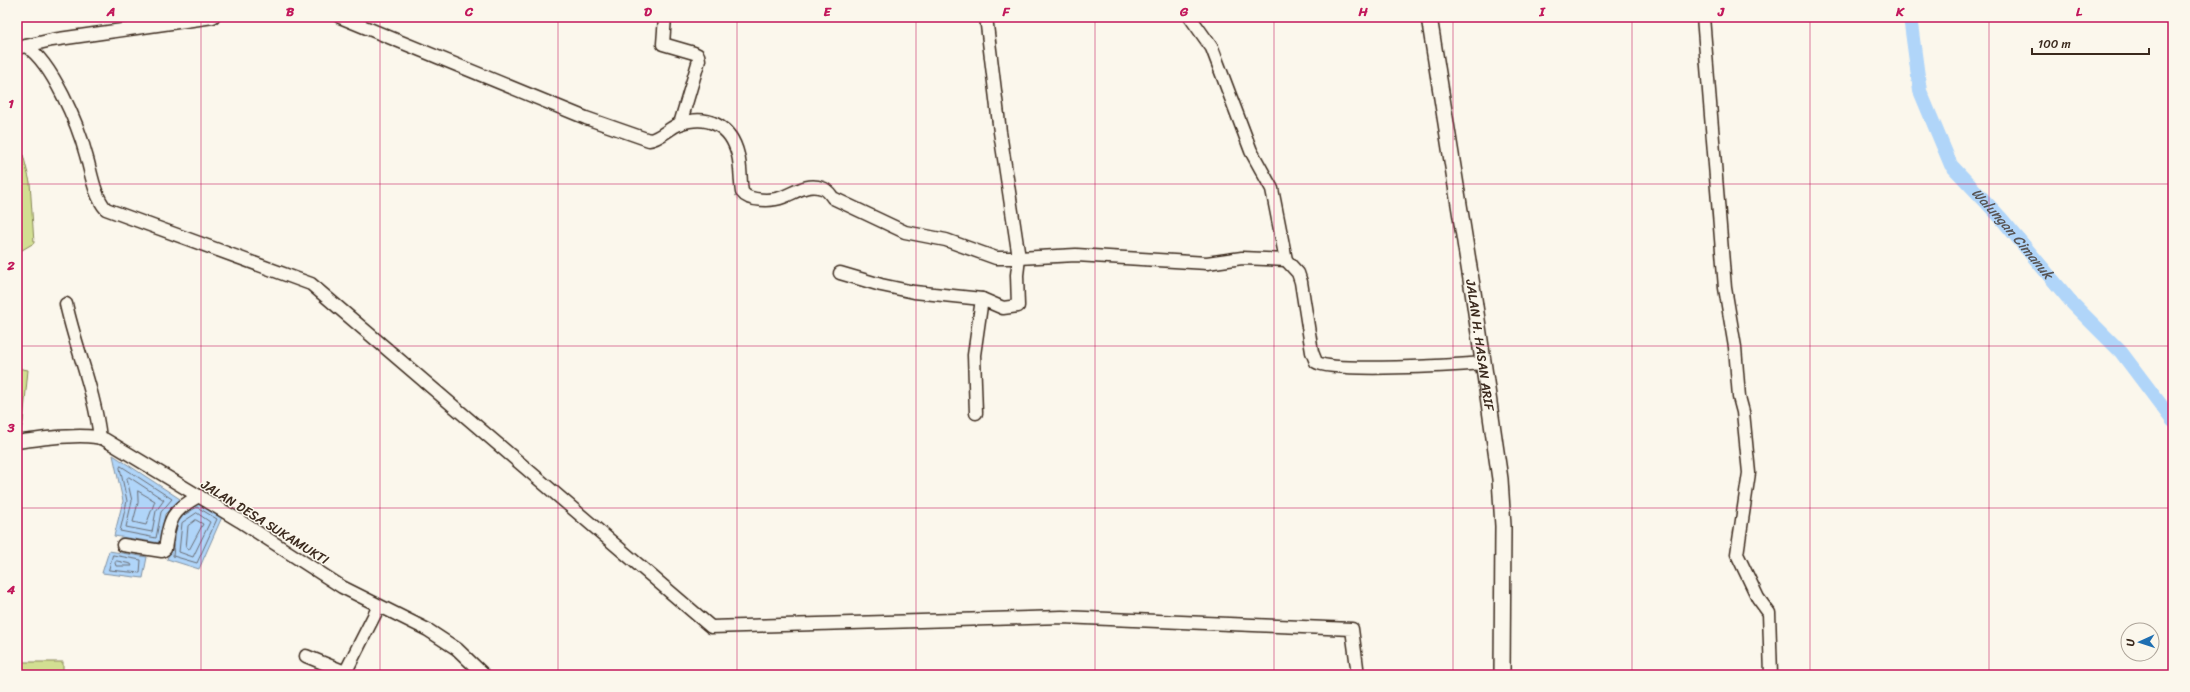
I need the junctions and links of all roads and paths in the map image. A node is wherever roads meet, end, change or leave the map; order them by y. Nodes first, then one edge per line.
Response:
1 (212, 17) edge
2 (340, 17) edge
3 (665, 17) edge
4 (986, 17) edge
5 (1190, 17) edge
6 (1429, 17) edge
7 (1703, 17) edge
8 (21, 47) edge
9 (680, 124) junction
10 (1019, 258) junction
11 (1286, 260) junction
12 (840, 273) dead end
13 (982, 299) junction
14 (66, 304) dead end
15 (1484, 363) junction
16 (976, 413) dead end
17 (100, 438) junction
18 (17, 442) edge
19 (199, 496) junction
20 (123, 545) dead end
21 (379, 606) junction
22 (306, 656) dead end
23 (344, 674) edge
24 (484, 675) edge
25 (1358, 675) edge
26 (1502, 675) edge
27 (1771, 675) edge

1 - 8 street
2 - 9 street
3 - 9 street
4 - 10 street
5 - 11 street
6 - 15 main road, JALAN H. HASAN ARIF
7 - 27 street
8 - 25 street
9 - 10 street
10 - 11 street
10 - 13 street
11 - 15 street
12 - 13 street
13 - 16 street
14 - 17 street
15 - 26 main road, JALAN H. HASAN ARIF
17 - 18 street
17 - 19 street, JALAN DESA SUKAMUKTI
19 - 20 street
19 - 21 street, JALAN DESA SUKAMUKTI
21 - 23 street
21 - 24 street, JALAN DESA SUKAMUKTI
22 - 23 street

